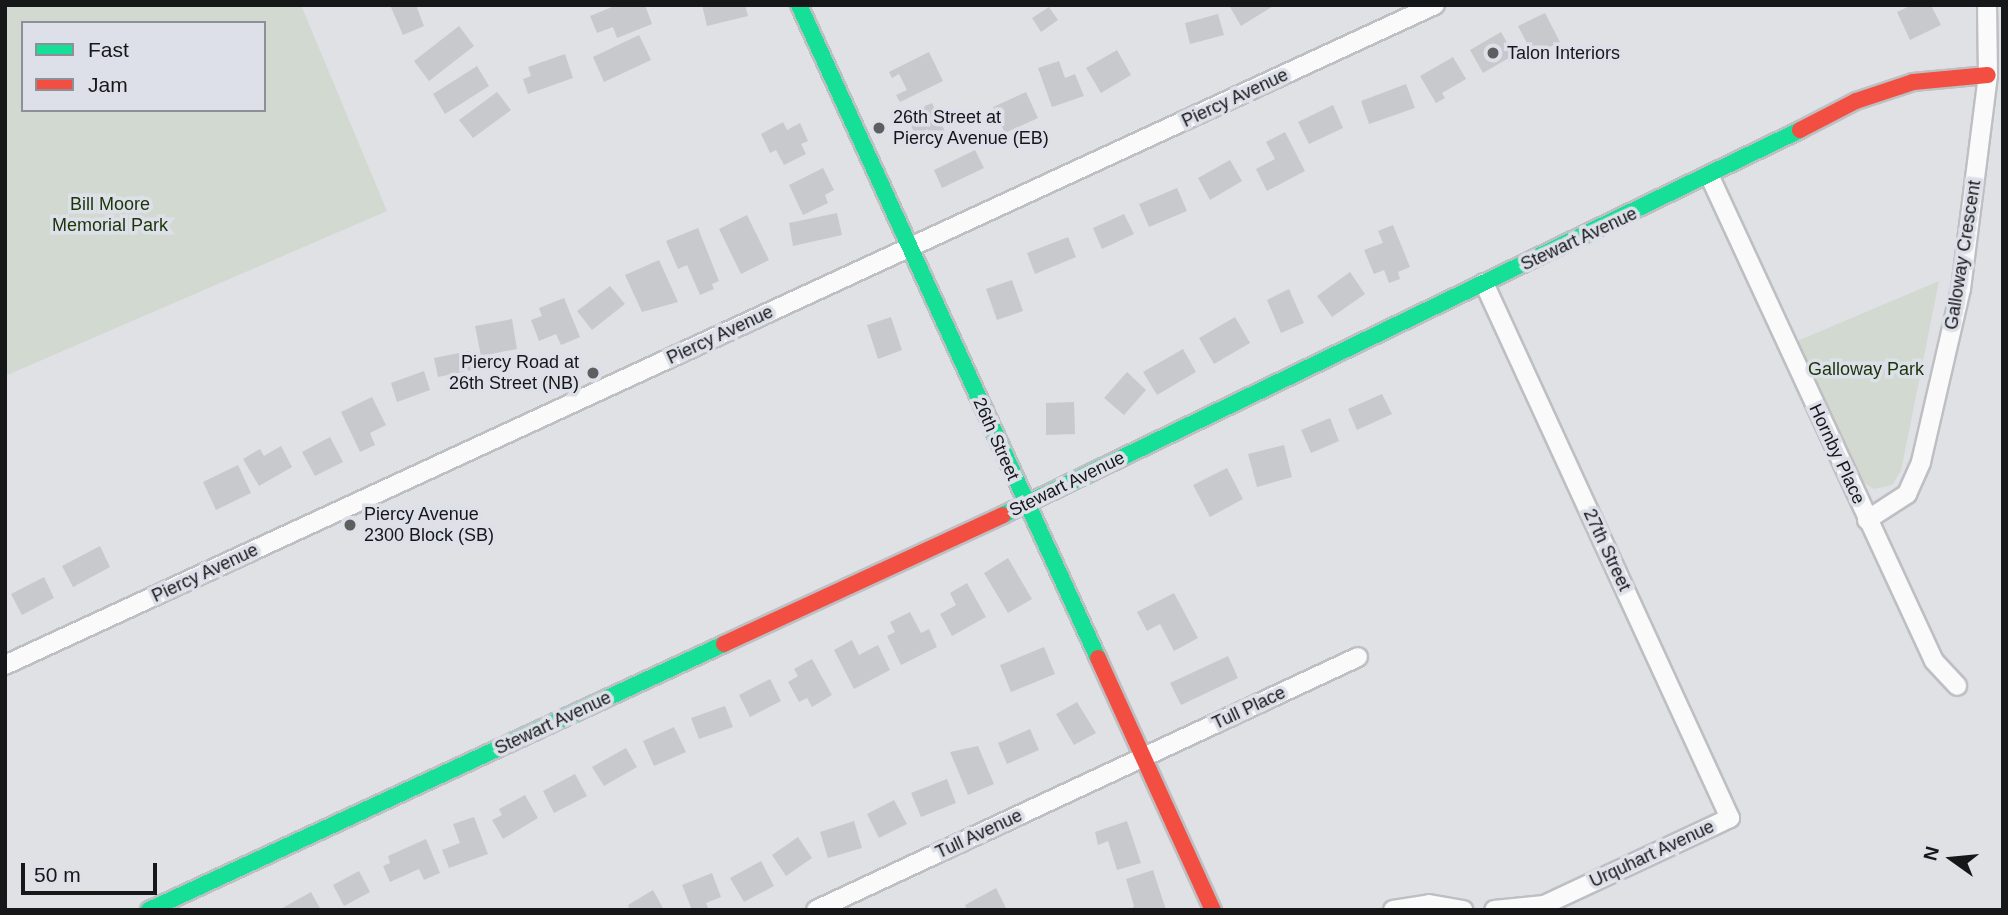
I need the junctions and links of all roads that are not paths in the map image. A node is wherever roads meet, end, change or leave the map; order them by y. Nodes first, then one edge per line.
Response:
1 (799, 5) edge
2 (1435, 5) edge
3 (1987, 5) edge
4 (1988, 75) junction
5 (1710, 177) junction
6 (909, 248) junction
7 (1484, 283) junction
8 (1026, 505) junction
9 (1867, 520) junction
10 (1358, 657) dead end
11 (5, 665) edge
12 (1957, 686) dead end
13 (1141, 758) junction
14 (1730, 817) joint
15 (149, 910) edge
16 (816, 910) edge
17 (1213, 910) edge
18 (1393, 910) edge
19 (1463, 910) edge
20 (1494, 910) edge

1 - 6 street, 26th Street
2 - 6 street, Piercy Avenue
3 - 4 street, Galloway Crescent
4 - 5 street, Stewart Avenue
4 - 9 street, Galloway Crescent
5 - 7 street, Stewart Avenue
5 - 9 street, Hornby Place
6 - 8 street, 26th Street
6 - 11 street, Piercy Avenue
7 - 8 street, Stewart Avenue
7 - 14 street, 27th Street
8 - 13 street, 26th Street
8 - 15 street, Stewart Avenue
9 - 12 street, Hornby Place
10 - 13 street, Tull Place
13 - 16 street, Tull Avenue
13 - 17 street, 26th Street
14 - 20 street, Urquhart Avenue
18 - 19 street

